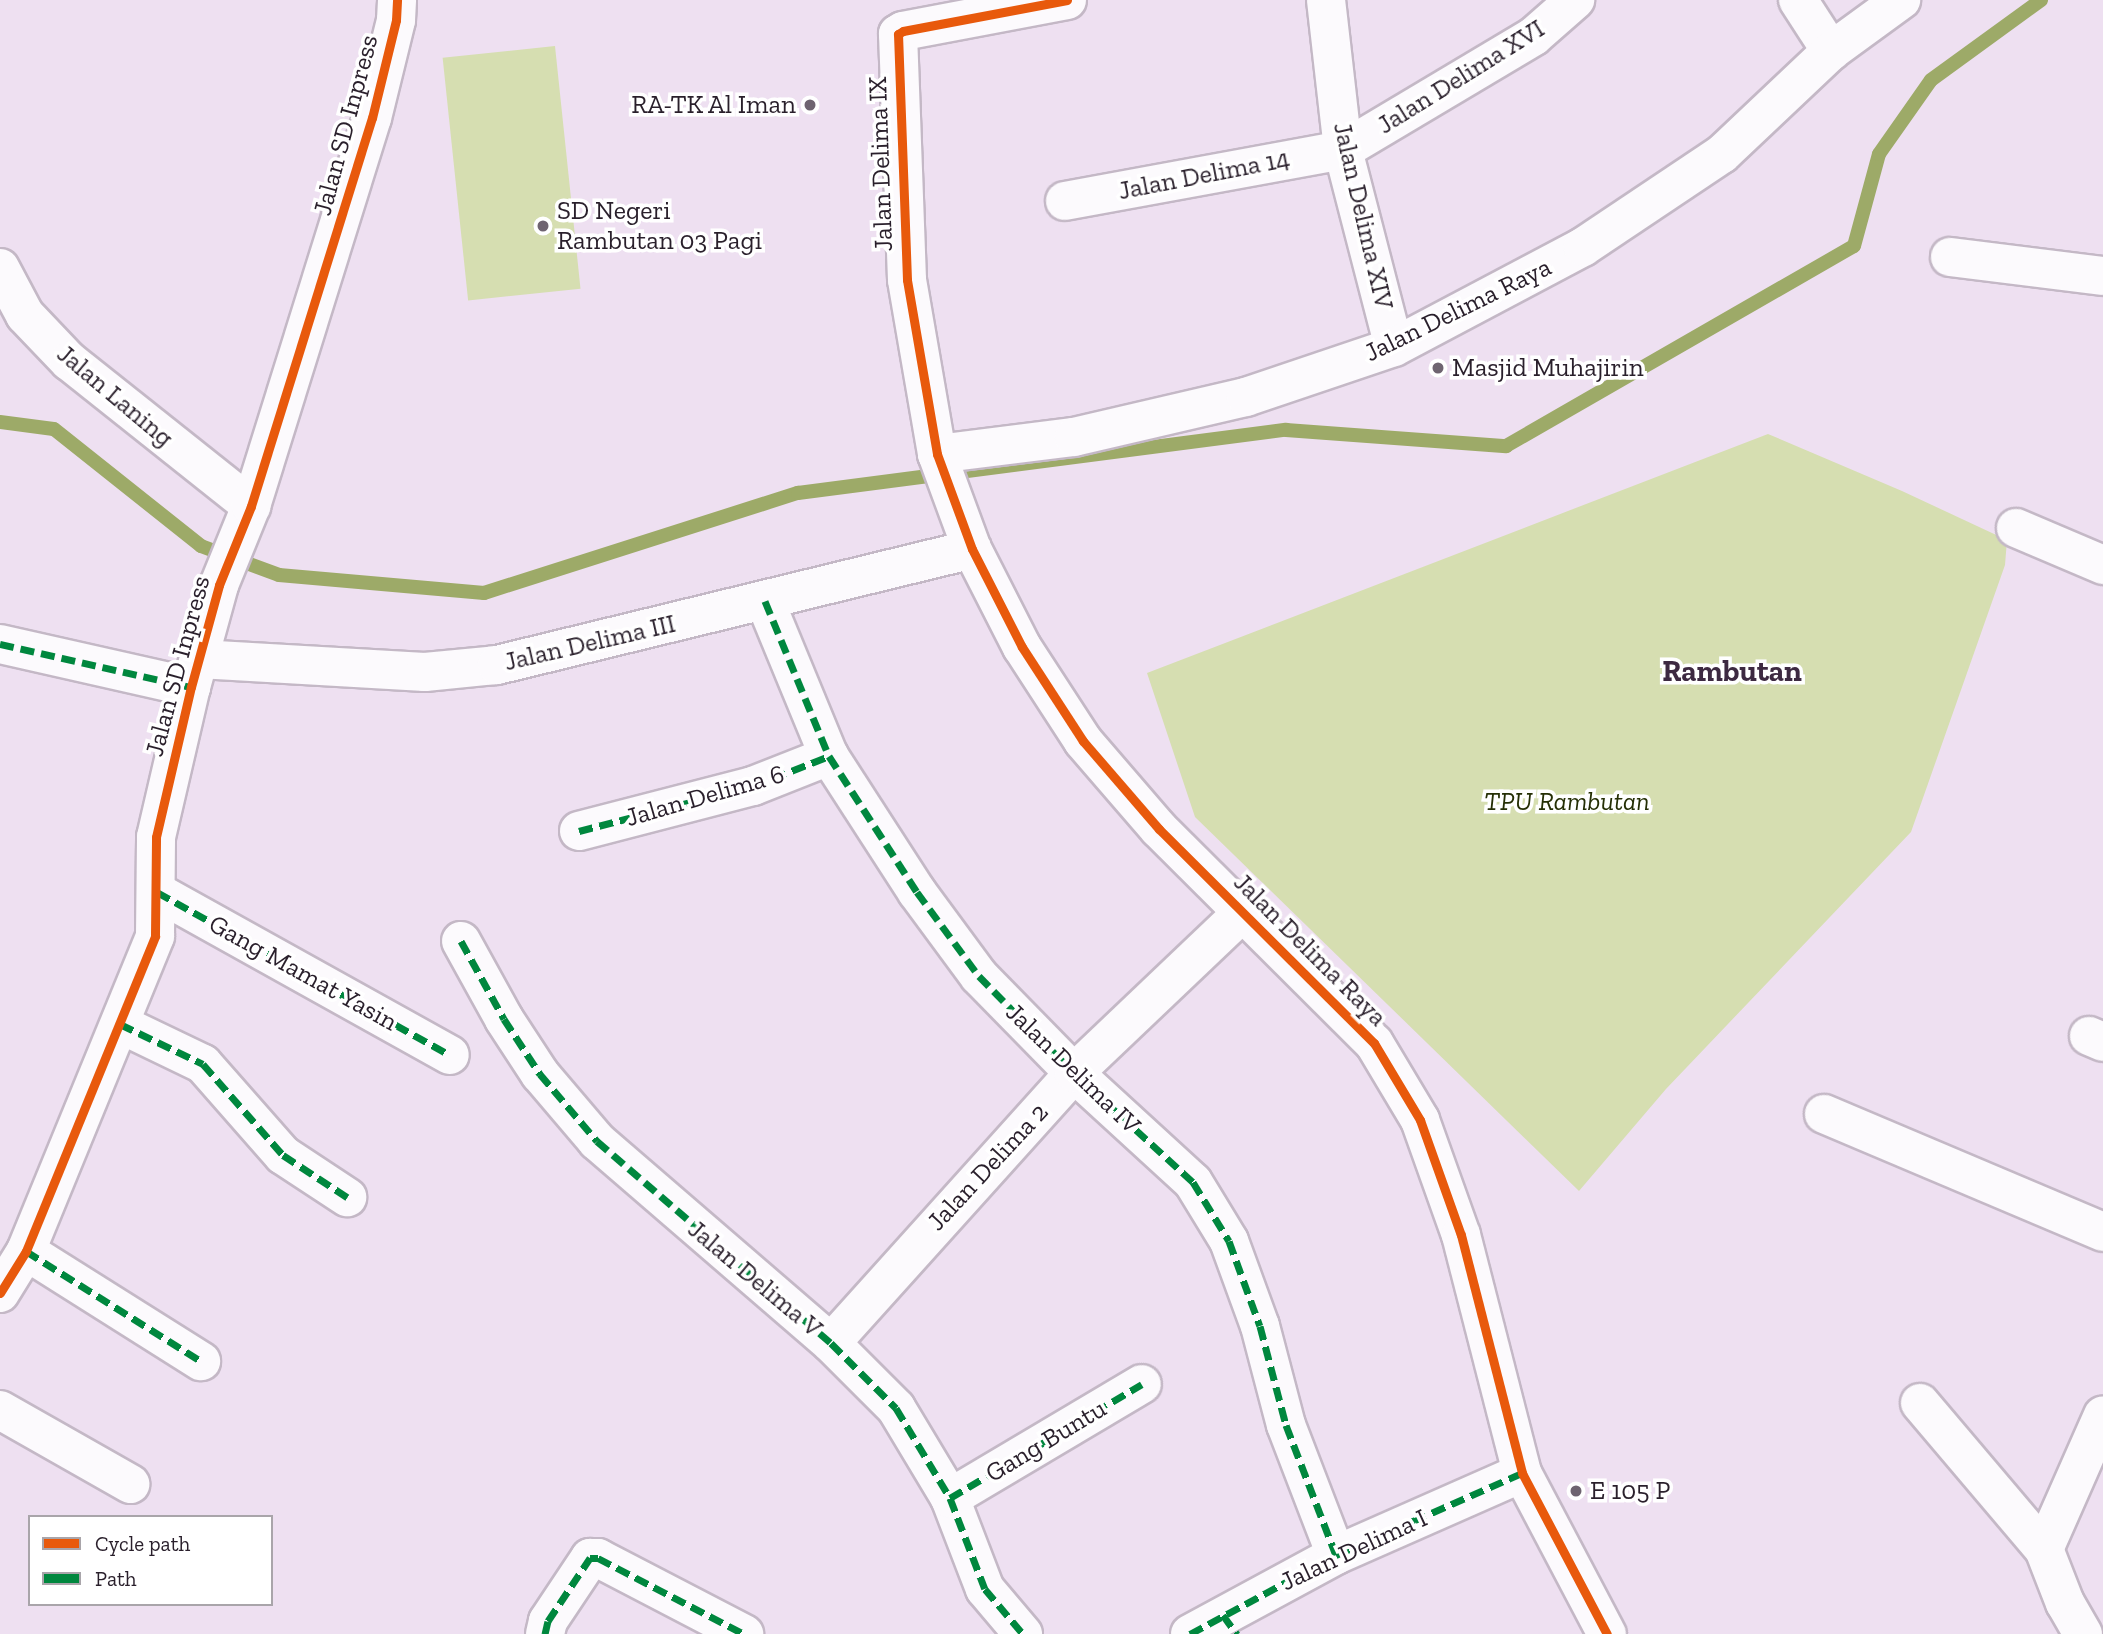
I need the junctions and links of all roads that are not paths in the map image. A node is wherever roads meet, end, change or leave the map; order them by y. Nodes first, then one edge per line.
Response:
1 (397, 0) edge
2 (1067, 0) edge
3 (1326, 0) edge
4 (1575, 0) edge
5 (1798, 0) edge
6 (1901, 0) edge
7 (1831, 51) junction
8 (1343, 150) junction
9 (1065, 201) dead end
10 (1950, 257) dead end
11 (0, 268) edge
12 (2103, 276) edge
13 (1394, 347) junction
14 (939, 457) junction
15 (244, 522) junction
16 (2016, 528) dead end
17 (972, 549) junction
18 (2103, 565) edge
19 (765, 601) junction
20 (0, 644) edge
21 (195, 673) junction
22 (829, 756) junction
23 (579, 831) dead end
24 (157, 892) junction
25 (1243, 912) junction
26 (461, 941) dead end
27 (120, 1024) junction
28 (450, 1055) dead end
29 (1074, 1073) junction
30 (1824, 1114) dead end
31 (347, 1197) dead end
32 (2103, 1232) edge
33 (26, 1251) junction
34 (0, 1293) edge
35 (831, 1343) junction
36 (201, 1361) dead end
37 (1142, 1384) dead end
38 (1920, 1403) dead end
39 (0, 1410) edge
40 (2103, 1415) edge
41 (1522, 1473) junction
42 (130, 1484) dead end
43 (950, 1498) junction
44 (2044, 1549) junction
45 (1336, 1555) junction
46 (1230, 1624) edge
47 (545, 1634) edge
48 (744, 1634) edge
49 (1023, 1634) edge
50 (1190, 1634) edge
51 (1607, 1634) edge
52 (2083, 1634) edge

1 - 15 street, Jalan SD Inpress
2 - 14 street, Jalan Delima IX
3 - 8 street, Jalan Delima XIV
4 - 8 street, Jalan Delima XVI
5 - 7 street
6 - 7 street, Jalan Delima Raya
7 - 13 street, Jalan Delima Raya
8 - 9 street, Jalan Delima 14
8 - 13 street, Jalan Delima XIV
10 - 12 street
11 - 15 street, Jalan Laning
13 - 14 street, Jalan Delima Raya
14 - 17 street, Jalan Delima Raya
15 - 21 street, Jalan SD Inpress
16 - 18 street
17 - 19 street, Jalan Delima III
17 - 25 street, Jalan Delima Raya
19 - 21 street, Jalan Delima III
19 - 22 street, Jalan Delima IV
20 - 21 street, Jalan Delima III
21 - 24 street, Jalan SD Inpress
22 - 23 street, Jalan Delima 6
22 - 29 street, Jalan Delima IV
24 - 27 street, Jalan SD Inpress
24 - 28 street, Gang Mamat Yasin
25 - 29 street, Jalan Delima 2
25 - 41 street, Jalan Delima Raya
26 - 35 street, Jalan Delima V
27 - 31 street
27 - 33 street, Jalan SD Inpress
29 - 35 street, Jalan Delima 2
29 - 45 street, Jalan Delima IV
30 - 32 street
33 - 34 street, Jalan SD Inpress
33 - 36 street
35 - 43 street, Jalan Delima V
37 - 43 street, Gang Buntu
38 - 44 street
39 - 42 street
40 - 44 street
41 - 45 street, Jalan Delima I
41 - 51 street, Jalan Delima Raya
43 - 49 street, Jalan Delima V
44 - 52 street
45 - 46 street, Jalan Delima I
46 - 50 street, Jalan Delima I
47 - 48 street

